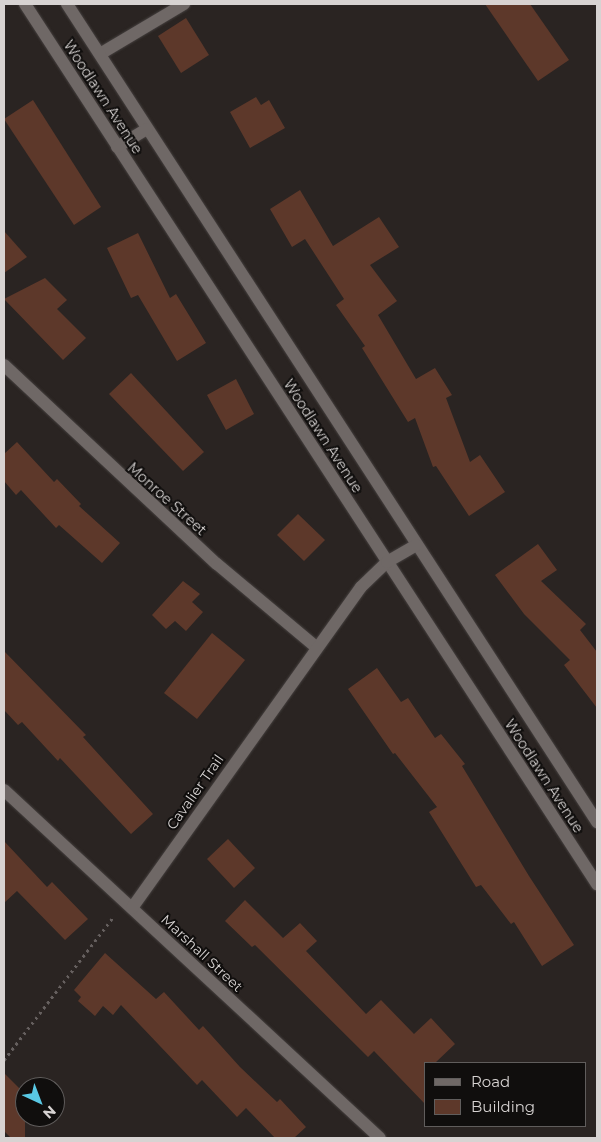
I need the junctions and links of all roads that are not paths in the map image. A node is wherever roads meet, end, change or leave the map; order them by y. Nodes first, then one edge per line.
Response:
1 (25, 4) edge
2 (67, 4) edge
3 (184, 4) edge
4 (100, 54) junction
5 (148, 129) junction
6 (117, 147) junction
7 (4, 365) edge
8 (416, 545) junction
9 (388, 562) junction
10 (316, 647) junction
11 (4, 790) edge
12 (597, 822) edge
13 (597, 884) edge
14 (132, 908) junction
15 (380, 1138) edge

1 - 6 street, Woodlawn Avenue
2 - 4 street, Woodlawn Avenue
3 - 4 street
4 - 5 street, Woodlawn Avenue
5 - 6 street
5 - 8 street, Woodlawn Avenue
6 - 9 street, Woodlawn Avenue
7 - 10 street, Monroe Street
8 - 9 street, Cavalier Trail
8 - 12 street, Woodlawn Avenue
9 - 10 street, Cavalier Trail
9 - 13 street, Woodlawn Avenue
10 - 14 street, Cavalier Trail
11 - 14 street, Marshall Street
14 - 15 street, Marshall Street

